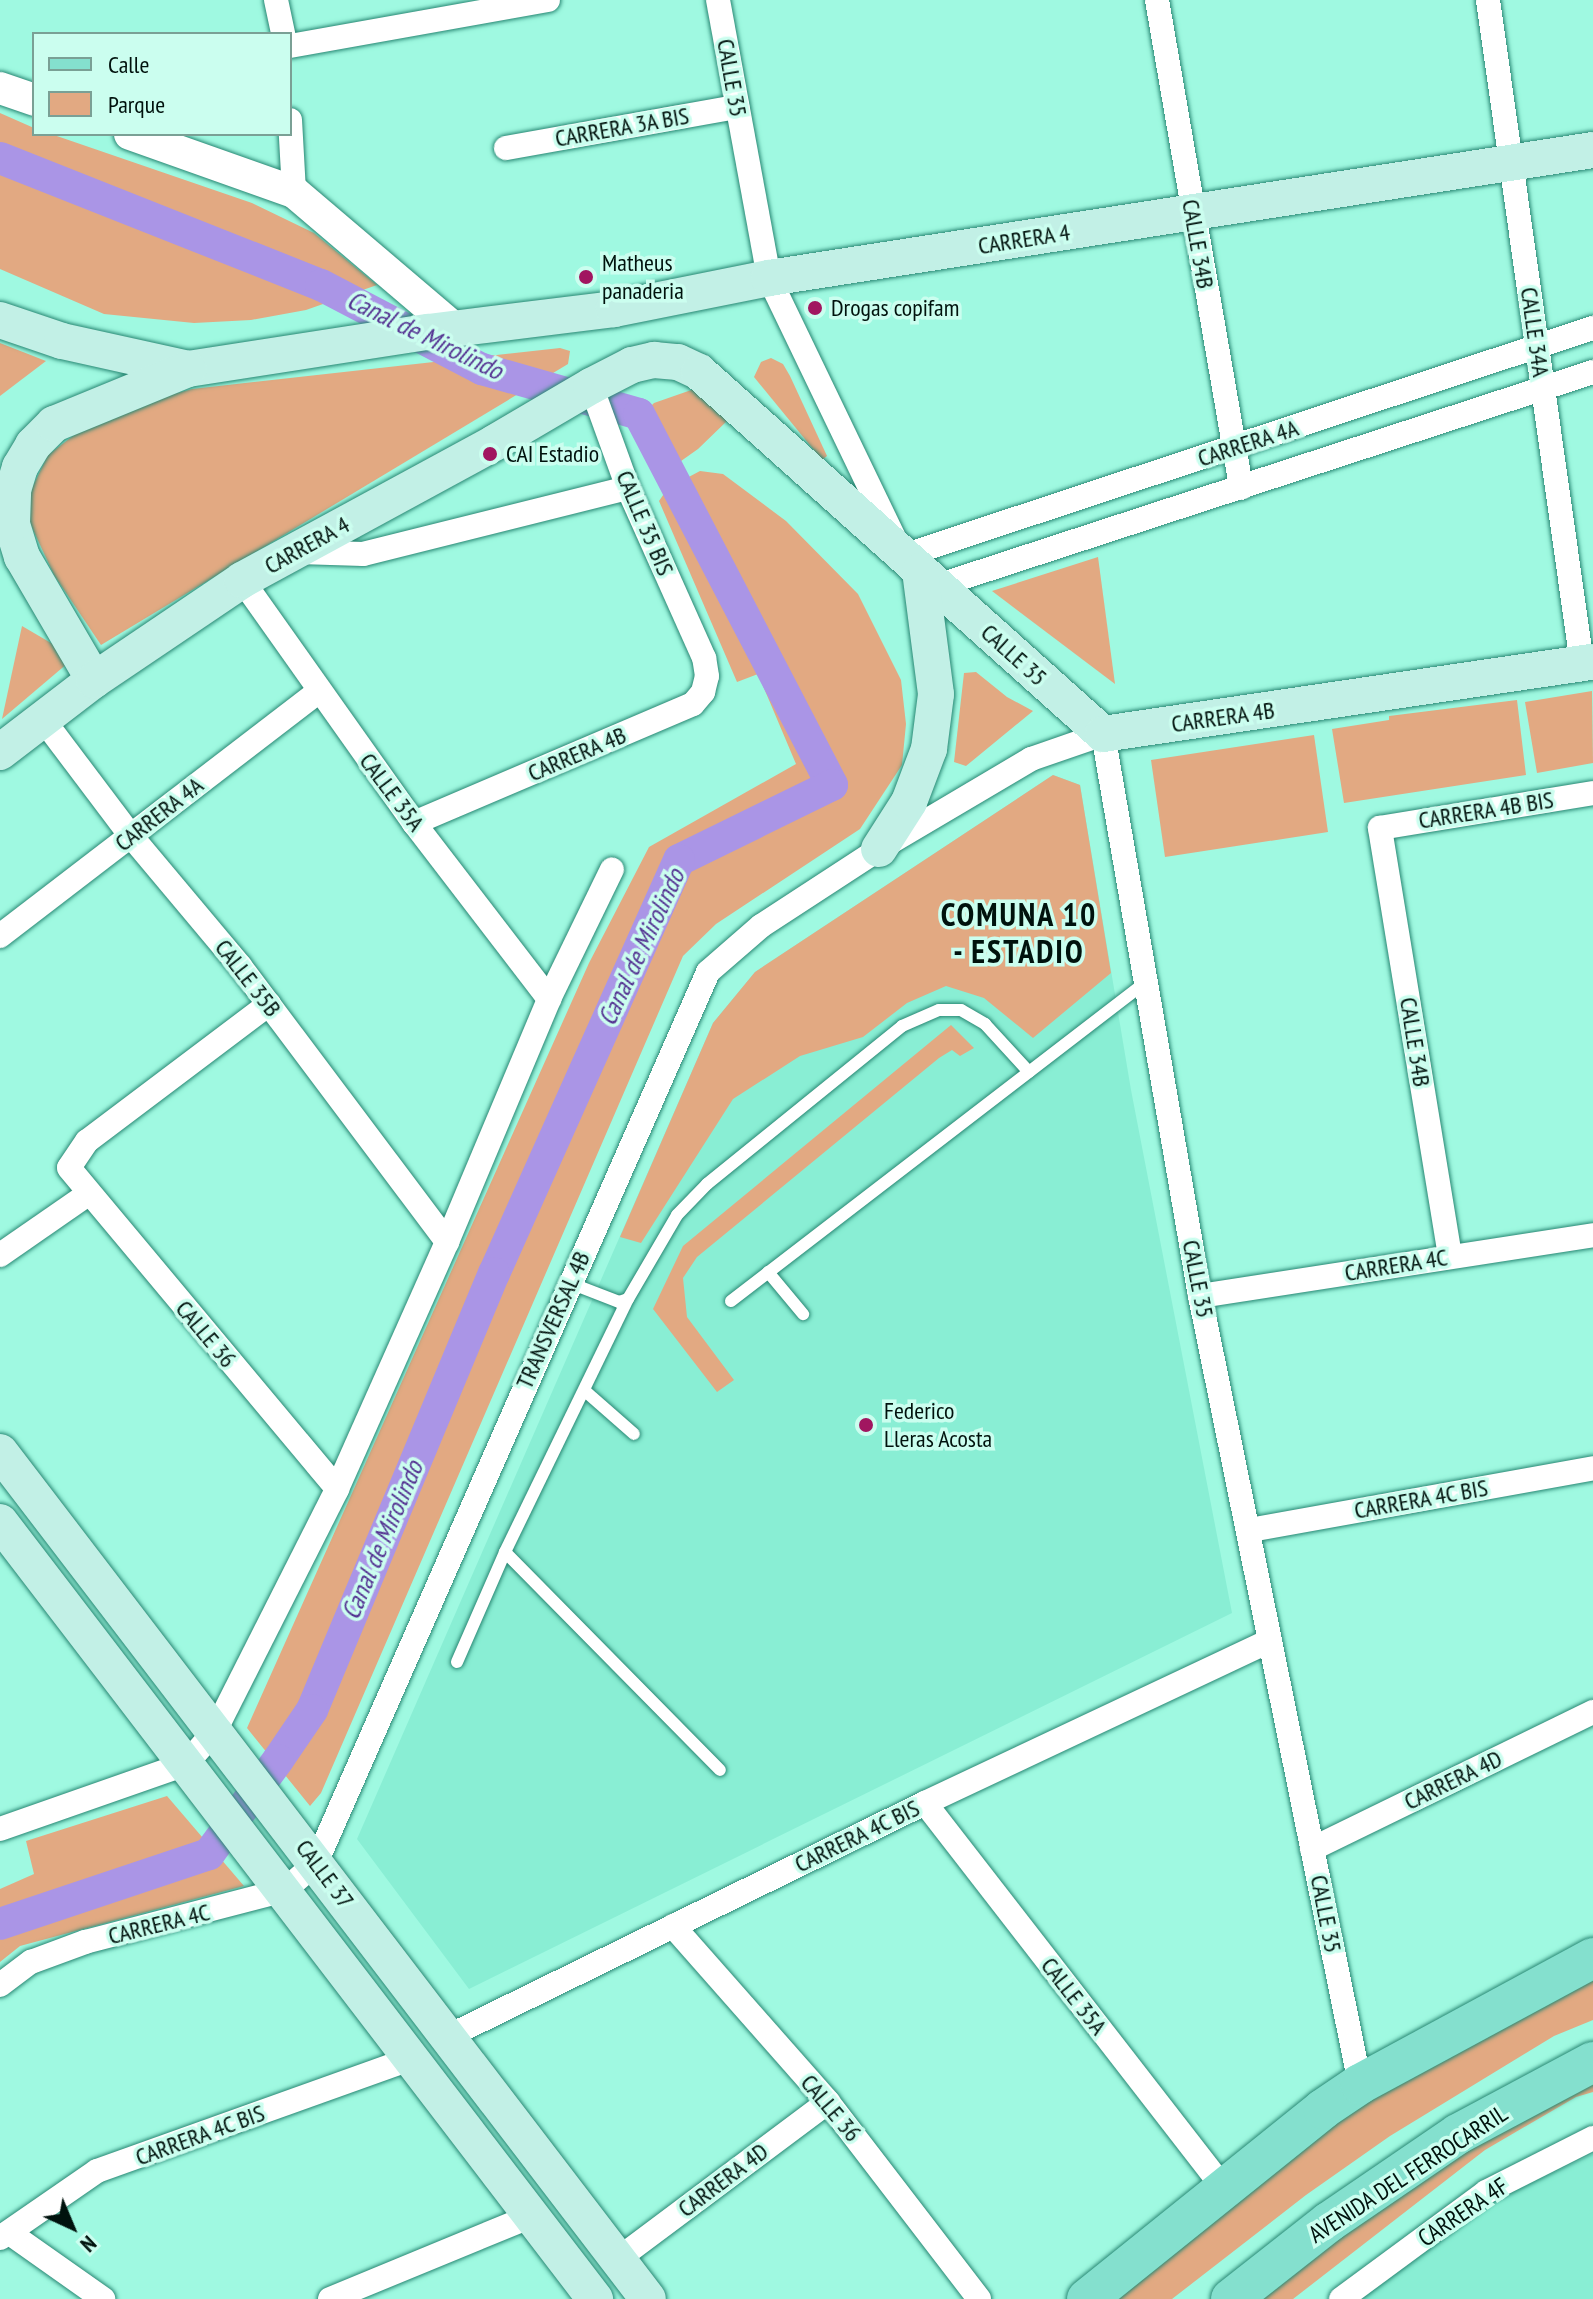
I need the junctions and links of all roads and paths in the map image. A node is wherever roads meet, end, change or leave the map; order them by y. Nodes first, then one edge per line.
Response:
1 (276, 0) edge
2 (548, 0) edge
3 (718, 0) edge
4 (1157, 0) edge
5 (1488, 0) edge
6 (283, 32) edge
7 (292, 46) edge
8 (0, 88) edge
9 (32, 99) edge
10 (737, 107) junction
11 (136, 136) edge
12 (291, 136) edge
13 (506, 148) dead end
14 (1593, 150) edge
15 (1510, 163) junction
16 (294, 192) junction
17 (1192, 213) junction
18 (769, 278) junction
19 (614, 309) junction
20 (0, 320) edge
21 (1593, 328) edge
22 (442, 331) junction
23 (1537, 346) junction
24 (632, 365) junction
25 (188, 369) junction
26 (1593, 372) edge
27 (587, 388) junction
28 (1543, 389) junction
29 (1234, 448) junction
30 (628, 488) junction
31 (1241, 488) junction
32 (293, 552) junction
33 (920, 571) junction
34 (242, 580) junction
35 (704, 658) joint
36 (1588, 663) edge
37 (94, 680) junction
38 (318, 692) junction
39 (42, 718) junction
40 (1103, 734) junction
41 (0, 752) edge
42 (1593, 793) edge
43 (414, 823) junction
44 (1380, 828) joint
45 (131, 836) junction
46 (879, 849) junction
47 (612, 869) dead end
48 (0, 936) edge
49 (1146, 982) junction
50 (549, 999) junction
51 (269, 1004) junction
52 (1029, 1072) junction
53 (82, 1186) junction
54 (1593, 1235) edge
55 (447, 1242) junction
56 (0, 1255) edge
57 (1450, 1256) junction
58 (768, 1272) junction
59 (570, 1283) junction
60 (1200, 1296) junction
61 (628, 1299) junction
62 (731, 1301) dead end
63 (803, 1314) dead end
64 (585, 1391) junction
65 (634, 1434) dead end
66 (0, 1452) edge
67 (1593, 1468) edge
68 (337, 1489) junction
69 (0, 1522) edge
70 (1250, 1530) junction
71 (505, 1552) junction
72 (1270, 1641) junction
73 (457, 1662) dead end
74 (1593, 1712) edge
75 (222, 1740) junction
76 (720, 1770) dead end
77 (194, 1773) junction
78 (925, 1803) junction
79 (0, 1829) edge
80 (1312, 1849) junction
81 (316, 1863) junction
82 (275, 1877) junction
83 (673, 1926) junction
84 (1593, 1958) edge
85 (0, 1985) edge
86 (447, 2037) junction
87 (413, 2058) junction
88 (1593, 2062) edge
89 (1360, 2084) junction
90 (828, 2102) junction
91 (1593, 2138) edge
92 (1224, 2189) junction
93 (534, 2215) junction
94 (5, 2236) edge
95 (618, 2259) junction
96 (373, 2293) edge
97 (103, 2299) edge
98 (330, 2299) edge
99 (595, 2299) edge
100 (648, 2299) edge
101 (979, 2299) edge
102 (1087, 2299) edge
103 (1231, 2299) edge
104 (1341, 2299) edge

1 - 6 street
2 - 7 street
3 - 10 street, CALLE 35
4 - 17 street, CALLE 34B
5 - 15 street, CALLE 34A
8 - 9 street
10 - 13 street, CARRERA 3A BIS
10 - 18 street, CALLE 35
11 - 16 street
12 - 16 street
14 - 15 main road, CARRERA 4
15 - 17 main road, CARRERA 4
15 - 23 street, CALLE 34A
16 - 22 street
17 - 18 main road, CARRERA 4
17 - 29 street, CALLE 34B
18 - 19 main road, CARRERA 4
18 - 33 street, CALLE 35
19 - 22 main road, CARRERA 4
19 - 24 main road
20 - 25 main road, CARRERA 4
21 - 23 street, CARRERA 4A
22 - 25 main road, CARRERA 4
23 - 28 street, CALLE 34A
23 - 29 street, CARRERA 4A
24 - 27 main road, CARRERA 4
24 - 33 main road, CALLE 35
25 - 37 main road
26 - 28 street, CARRERA 4A
27 - 30 street, CALLE 35 BIS
27 - 32 main road, CARRERA 4
28 - 31 street, CARRERA 4A
28 - 36 street, CALLE 34A
29 - 31 street, CALLE 34B
29 - 33 street, CARRERA 4A
30 - 32 street
30 - 35 street, CALLE 35 BIS
31 - 33 street, CARRERA 4A
32 - 34 main road, CARRERA 4
33 - 40 main road, CALLE 35
33 - 46 main road
34 - 37 main road, CARRERA 4
34 - 38 street, CALLE 35A
35 - 43 street, CARRERA 4B
36 - 40 main road, CARRERA 4B
37 - 39 main road, CARRERA 4
38 - 43 street, CALLE 35A
38 - 45 street, CARRERA 4A
39 - 41 main road, CARRERA 4
39 - 45 street, CALLE 35B
40 - 46 street, CARRERA 4B
40 - 49 street, CALLE 35
42 - 44 street, CARRERA 4B BIS
43 - 50 street, CALLE 35A
44 - 57 street, CALLE 34B
45 - 48 street, CARRERA 4A
45 - 51 street, CALLE 35B
46 - 59 street, TRANSVERSAL 4B
47 - 50 street
49 - 52 lane
49 - 60 street, CALLE 35
50 - 55 street
51 - 53 street
51 - 55 street, CALLE 35B
52 - 58 lane
52 - 61 lane
53 - 56 street
53 - 68 street, CALLE 36
54 - 57 street, CARRERA 4C
55 - 68 street
57 - 60 street, CARRERA 4C
58 - 62 lane
58 - 63 lane
59 - 61 lane
59 - 81 street, TRANSVERSAL 4B
60 - 70 street, CALLE 35
61 - 64 lane
64 - 65 lane
64 - 71 lane
66 - 75 main road, CALLE 37
67 - 70 street, CARRERA 4C BIS
68 - 75 street
69 - 77 main road, CALLE 37
70 - 72 street, CALLE 35
71 - 73 lane
71 - 76 lane
72 - 78 street, CARRERA 4C BIS
72 - 80 street, CALLE 35
74 - 80 street, CARRERA 4D
75 - 77 street
75 - 81 main road, CALLE 37
77 - 79 street
77 - 82 main road, CALLE 37
78 - 83 street, CARRERA 4C BIS
78 - 92 street, CALLE 35A
80 - 89 street, CALLE 35
81 - 82 street, CARRERA 4C
81 - 86 main road, CALLE 37
82 - 85 street, CARRERA 4C
82 - 87 main road, CALLE 37
83 - 86 street, CARRERA 4C BIS
83 - 90 street, CALLE 36
84 - 89 main road
86 - 95 main road, CALLE 37
87 - 93 main road, CALLE 37
87 - 94 street, CARRERA 4C BIS
88 - 103 main road, AVENIDA DEL FERROCARRIL
89 - 92 main road
90 - 95 street, CARRERA 4D
90 - 101 street, CALLE 36
91 - 104 street, CARRERA 4F
92 - 102 main road
93 - 96 street
93 - 99 main road, CALLE 37
94 - 97 street
95 - 100 main road, CALLE 37
96 - 98 street

